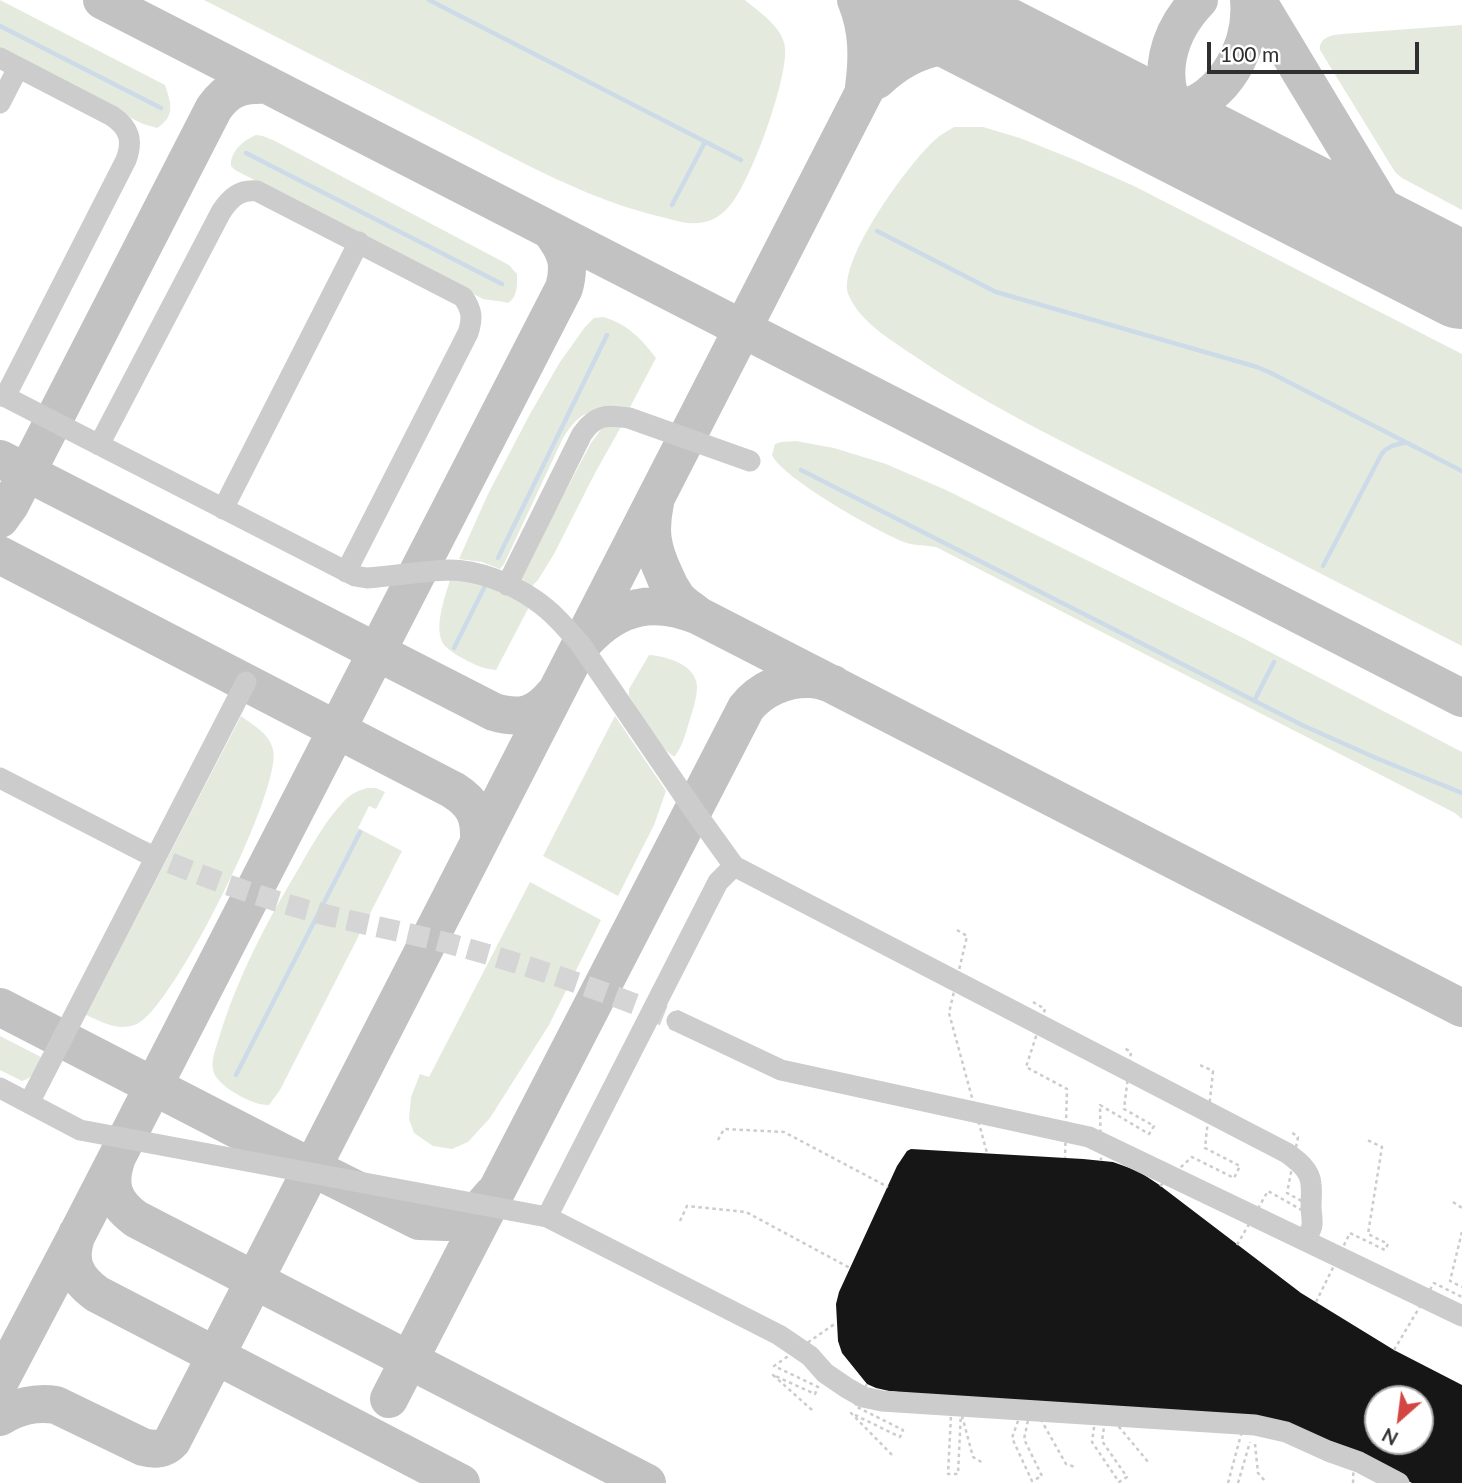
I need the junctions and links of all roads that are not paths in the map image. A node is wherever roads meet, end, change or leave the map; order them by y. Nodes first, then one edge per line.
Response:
1 (9, 63) edge
2 (0, 103) edge
3 (359, 242) junction
4 (2, 396) edge
5 (99, 445) junction
6 (750, 461) dead end
7 (223, 509) junction
8 (346, 572) junction
9 (507, 585) junction
10 (246, 682) dead end
11 (0, 778) edge
12 (142, 851) tunnel mouth
13 (734, 866) junction
14 (677, 1021) tunnel mouth
15 (0, 1088) edge
16 (29, 1103) junction
17 (547, 1217) junction
18 (1306, 1240) junction
19 (1462, 1316) edge
20 (1399, 1483) edge

1 - 2 lane
1 - 4 lane
3 - 5 lane
3 - 7 lane
3 - 8 lane
4 - 5 lane
5 - 7 lane
6 - 9 lane
7 - 8 lane
8 - 9 lane
9 - 13 lane
10 - 16 lane
11 - 12 lane
13 - 17 lane
13 - 18 lane
14 - 18 lane
15 - 16 lane
16 - 17 lane
17 - 20 lane
18 - 19 lane

